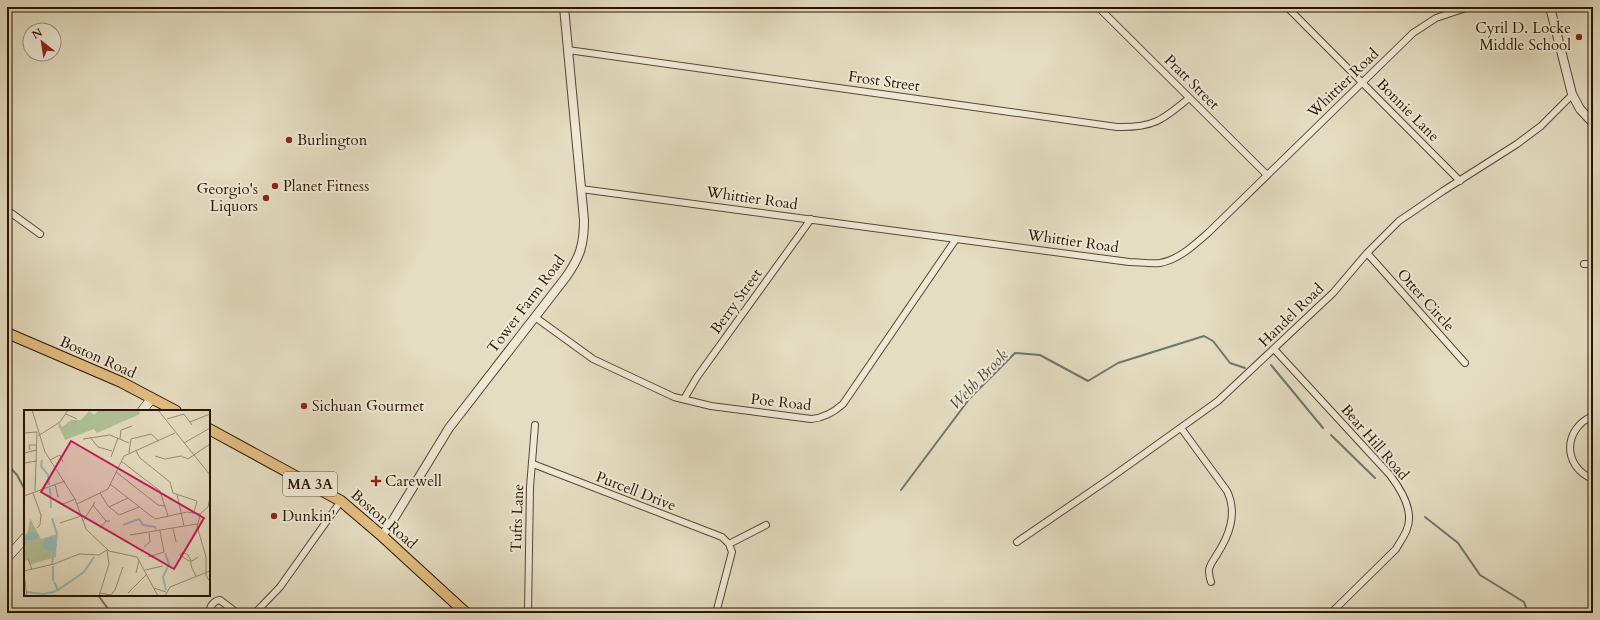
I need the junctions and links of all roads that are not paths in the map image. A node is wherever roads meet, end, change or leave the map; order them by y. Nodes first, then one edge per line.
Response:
1 (564, 7) edge
2 (1098, 7) edge
3 (1287, 7) edge
4 (1469, 7) edge
5 (1550, 7) edge
6 (568, 50) junction
7 (1362, 83) junction
8 (1572, 95) junction
9 (1189, 98) junction
10 (1593, 123) edge
11 (1267, 175) junction
12 (1460, 181) junction
13 (581, 189) junction
14 (7, 210) edge
15 (811, 219) junction
16 (40, 234) dead end
17 (956, 239) junction
18 (1367, 253) junction
19 (1584, 264) dead end
20 (1593, 264) edge
21 (535, 317) junction
22 (7, 333) edge
23 (1274, 349) junction
24 (1465, 363) dead end
25 (152, 398) junction
26 (684, 399) junction
27 (143, 410) edge
28 (174, 410) edge
29 (1593, 416) edge
30 (535, 425) dead end
31 (1181, 428) junction
32 (210, 430) edge
33 (533, 464) junction
34 (1593, 479) edge
35 (341, 501) junction
36 (766, 524) dead end
37 (382, 536) junction
38 (24, 539) edge
39 (1017, 542) dead end
40 (729, 544) junction
41 (7, 558) edge
42 (1211, 582) dead end
43 (209, 613) edge
44 (237, 613) edge
45 (255, 613) edge
46 (466, 613) edge
47 (528, 613) edge
48 (716, 613) edge
49 (1331, 613) edge

1 - 6 street, Tower Farm Road
2 - 9 street, Pratt Street
3 - 7 street, Bonnie Lane
4 - 7 street, Whittier Road
5 - 8 street
6 - 9 street, Frost Street
6 - 13 street, Tower Farm Road
7 - 11 street, Whittier Road
7 - 12 street, Bonnie Lane
8 - 10 street
8 - 12 street, Handel Road
9 - 11 street, Pratt Street
11 - 17 street, Whittier Road
12 - 18 street, Handel Road
13 - 15 street, Whittier Road
13 - 21 street, Tower Farm Road
14 - 16 street
15 - 17 street, Whittier Road
15 - 26 street, Berry Street
17 - 26 street, Poe Road
18 - 23 street, Handel Road
18 - 24 street, Otter Circle
19 - 20 street
21 - 26 street, Poe Road
21 - 37 street, Tower Farm Road
22 - 25 main road, Boston Road
23 - 31 street, Handel Road
23 - 49 street, Bear Hill Road
25 - 27 main road
25 - 28 main road, Boston Road
29 - 34 street
30 - 33 street, Tufts Lane
31 - 39 street, Handel Road
31 - 42 street
32 - 35 main road, Boston Road / MA 3A
33 - 40 street, Purcell Drive
33 - 47 street, Tufts Lane
35 - 37 main road, Boston Road / MA 3A
35 - 45 street
36 - 40 street
37 - 46 main road, Boston Road / MA 3A
38 - 41 main road
40 - 48 street
43 - 44 street

